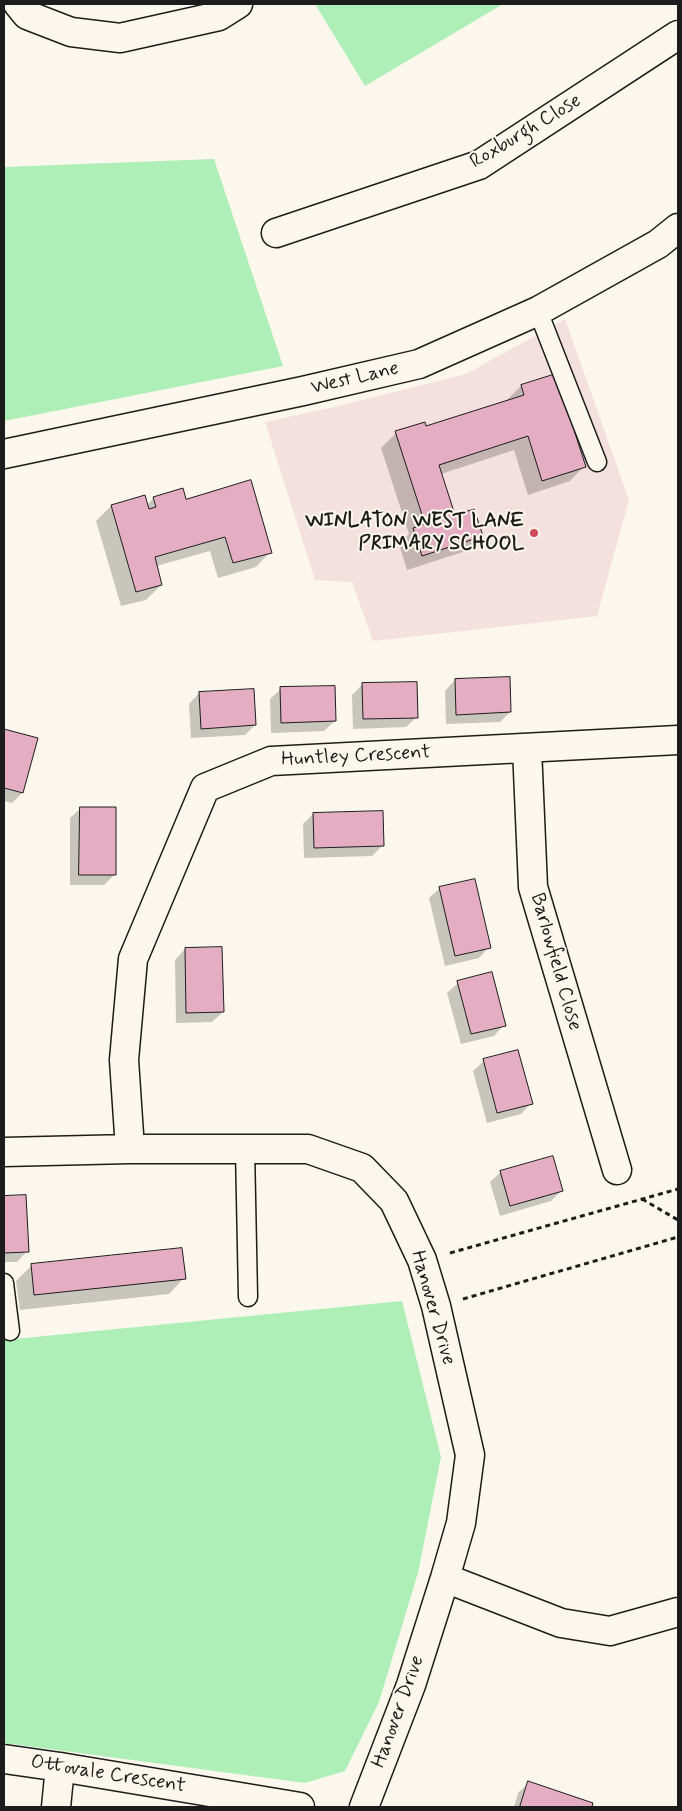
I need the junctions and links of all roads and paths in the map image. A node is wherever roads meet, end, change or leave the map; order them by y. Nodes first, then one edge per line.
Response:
1 (18, 4) edge
2 (238, 4) edge
3 (678, 35) edge
4 (678, 228) edge
5 (276, 233) dead end
6 (538, 311) junction
7 (4, 454) edge
8 (597, 462) dead end
9 (678, 740) edge
10 (527, 748) junction
11 (130, 1149) junction
12 (245, 1149) junction
13 (4, 1152) edge
14 (617, 1170) dead end
15 (678, 1188) edge
16 (642, 1199) junction
17 (678, 1220) edge
18 (678, 1237) edge
19 (422, 1260) junction
20 (4, 1283) edge
21 (248, 1297) dead end
22 (436, 1306) junction
23 (10, 1331) dead end
24 (445, 1578) junction
25 (678, 1612) edge
26 (4, 1759) edge
27 (60, 1766) junction
28 (56, 1807) edge
29 (300, 1807) edge
30 (364, 1807) edge

1 - 2 street
3 - 5 street, Roxburgh Close
4 - 6 street, West Lane
6 - 7 street, West Lane
6 - 8 lane
9 - 10 street, Huntley Crescent
10 - 11 street, Huntley Crescent
10 - 14 street, Barlowfield Close
11 - 12 street, Hanover Drive
11 - 13 street, Hanover Drive
12 - 19 street, Hanover Drive
12 - 21 lane
15 - 16 path
16 - 17 path
16 - 19 path
18 - 22 path
19 - 22 street, Hanover Drive
20 - 23 lane
22 - 24 street, Hanover Drive
24 - 25 street
24 - 30 street, Hanover Drive
26 - 27 street, Ottovale Crescent
27 - 28 street
27 - 29 street, Ottovale Crescent

